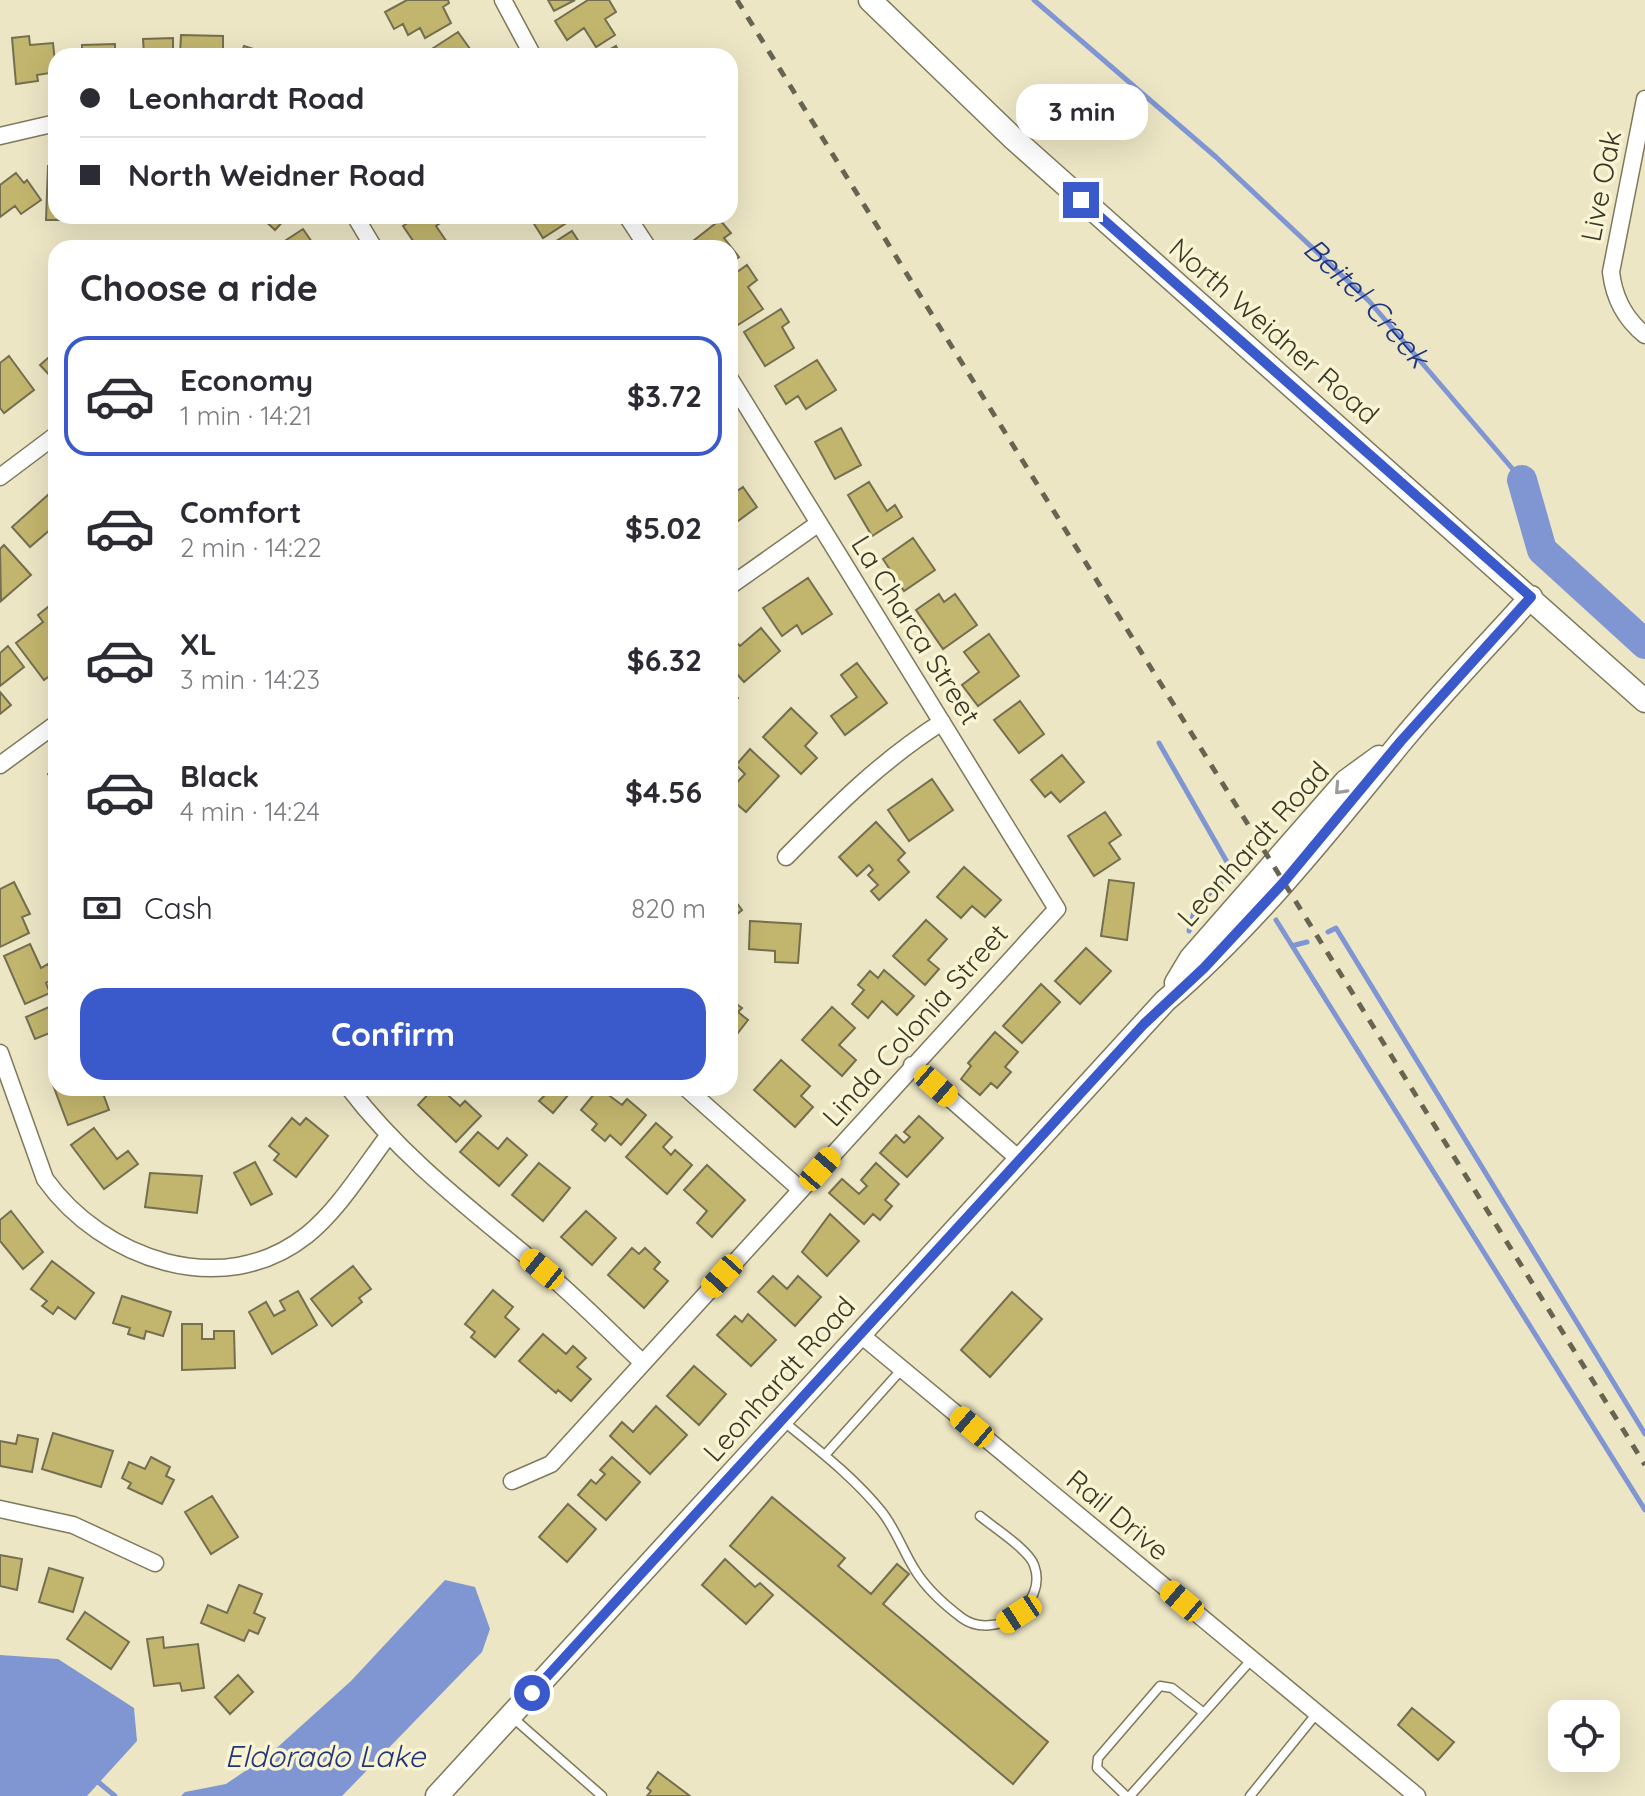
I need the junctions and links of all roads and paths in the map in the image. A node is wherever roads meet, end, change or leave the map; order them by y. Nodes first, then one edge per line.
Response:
1 (503, 0) edge
2 (870, 0) edge
3 (529, 48) edge
4 (1645, 99) edge
5 (48, 125) edge
6 (0, 136) edge
7 (1645, 335) edge
8 (738, 392) edge
9 (48, 441) edge
10 (0, 477) edge
11 (819, 523) junction
12 (738, 580) edge
13 (1531, 597) junction
14 (1645, 701) edge
15 (942, 722) junction
16 (48, 730) edge
17 (0, 765) edge
18 (786, 857) dead end
19 (1057, 909) joint
20 (0, 1053) edge
21 (912, 1065) junction
22 (356, 1096) edge
23 (695, 1096) edge
24 (388, 1136) junction
25 (1019, 1159) junction
26 (801, 1190) junction
27 (861, 1335) junction
28 (643, 1363) junction
29 (902, 1369) junction
30 (782, 1420) junction
31 (825, 1455) junction
32 (512, 1481) dead end
33 (0, 1509) edge
34 (980, 1516) dead end
35 (155, 1563) dead end
36 (1252, 1659) junction
37 (1204, 1713) junction
38 (1317, 1713) junction
39 (511, 1716) junction
40 (437, 1796) edge
41 (602, 1796) edge
42 (1128, 1796) edge
43 (1250, 1796) edge
44 (1417, 1796) edge

1 - 3 street
2 - 13 street, North Weidner Road
4 - 7 street, Live Oak
5 - 6 street
8 - 11 street, La Charca Street
9 - 10 street
11 - 12 street
11 - 15 street, La Charca Street
13 - 14 street, North Weidner Road
13 - 25 street, Leonhardt Road
15 - 18 street
15 - 19 street, La Charca Street
16 - 17 street
19 - 21 street, Linda Colonia Street
20 - 24 street
21 - 25 street
21 - 26 street, Linda Colonia Street
22 - 24 street
23 - 26 street
24 - 28 street
25 - 27 street, Leonhardt Road
26 - 28 street, Linda Colonia Street
27 - 29 street, Rail Drive
27 - 30 street, Leonhardt Road
28 - 32 street, Linda Colonia Street
29 - 31 lane
29 - 36 street, Rail Drive
30 - 31 lane
30 - 39 street, Leonhardt Road
31 - 34 lane
33 - 35 street
36 - 37 lane
36 - 38 street, Rail Drive
37 - 42 lane
37 - 42 lane
38 - 43 lane
38 - 44 street, Rail Drive
39 - 40 street, Leonhardt Road
39 - 41 lane

